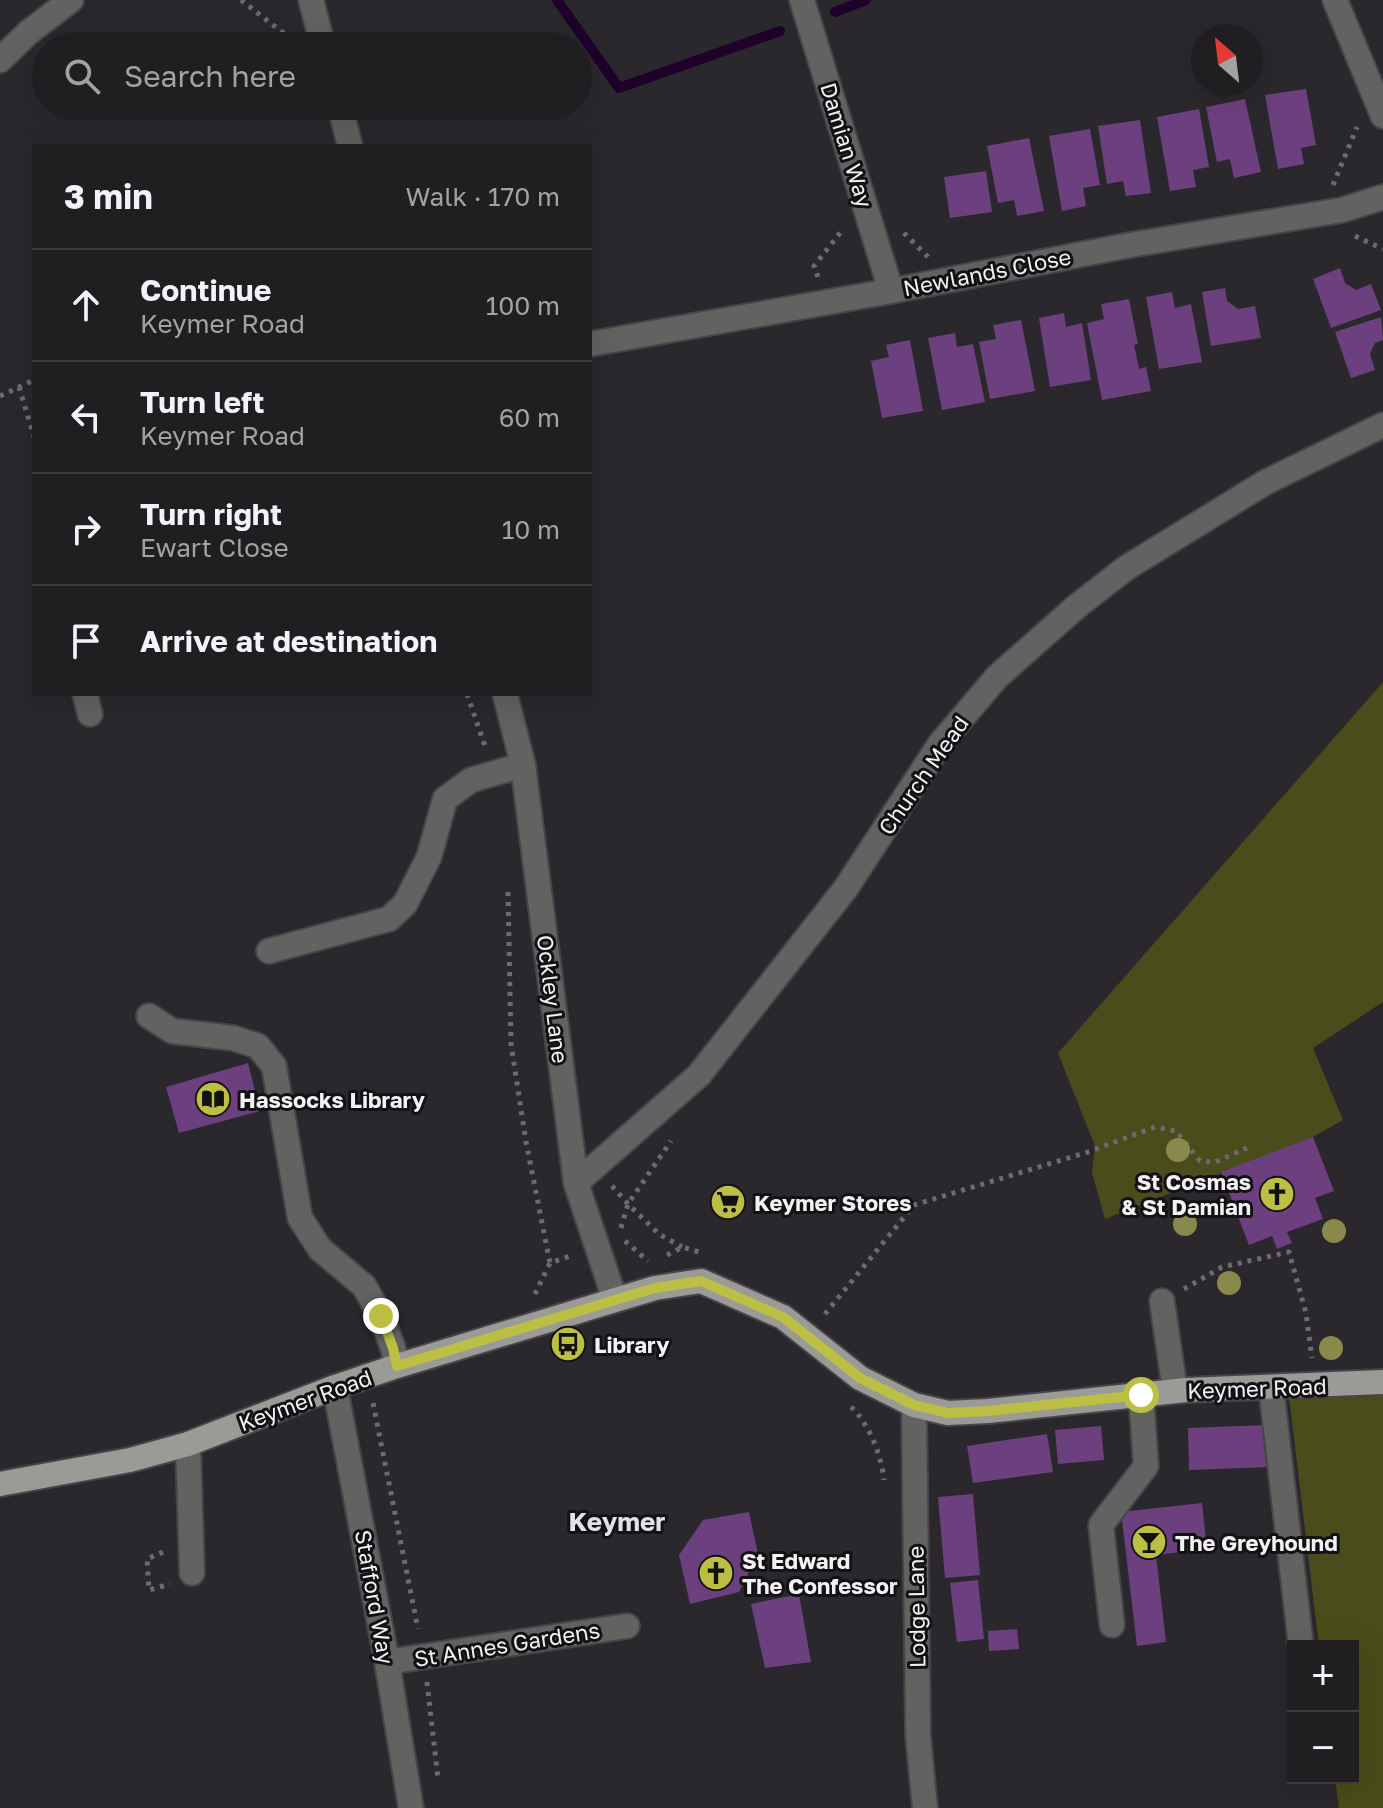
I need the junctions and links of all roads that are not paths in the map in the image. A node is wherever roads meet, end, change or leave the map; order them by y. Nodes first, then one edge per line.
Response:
1 (71, 0) edge
2 (311, 0) edge
3 (802, 0) edge
4 (1335, 0) edge
5 (319, 32) edge
6 (0, 60) edge
7 (1383, 116) edge
8 (344, 120) edge
9 (350, 144) edge
10 (1383, 197) edge
11 (891, 291) junction
12 (592, 344) edge
13 (1383, 425) edge
14 (506, 696) edge
15 (523, 765) junction
16 (269, 951) dead end
17 (149, 1016) dead end
18 (576, 1183) junction
19 (615, 1300) junction
20 (1162, 1301) road end
21 (397, 1366) junction
22 (1383, 1382) edge
23 (335, 1387) junction
24 (1271, 1387) junction
25 (1175, 1391) junction
26 (1141, 1395) junction
27 (914, 1405) junction
28 (188, 1444) junction
29 (0, 1484) edge
30 (192, 1573) dead end
31 (1112, 1625) dead end
32 (627, 1626) dead end
33 (1300, 1640) edge
34 (387, 1662) junction
35 (411, 1808) edge
36 (925, 1808) edge

1 - 6 street
2 - 5 street
3 - 11 street, Damian Way
4 - 7 street
8 - 9 street
10 - 11 street, Newlands Close
11 - 12 street, Newlands Close
13 - 18 street, Church Mead
14 - 15 street, Ockley Lane
15 - 16 street
15 - 18 street, Ockley Lane
17 - 21 street
18 - 19 street, Ockley Lane
19 - 21 main road, Keymer Road
19 - 27 main road, Keymer Road
20 - 25 street
21 - 23 main road, Keymer Road
22 - 24 main road, Keymer Road
23 - 28 main road, Keymer Road
23 - 34 street, Stafford Way
24 - 25 main road, Keymer Road
24 - 33 street
25 - 26 main road, Keymer Road
26 - 27 main road, Keymer Road
26 - 31 street
27 - 36 street, Lodge Lane
28 - 29 main road, Keymer Road
28 - 30 street
32 - 34 street, St Annes Gardens
34 - 35 street, Stafford Way

